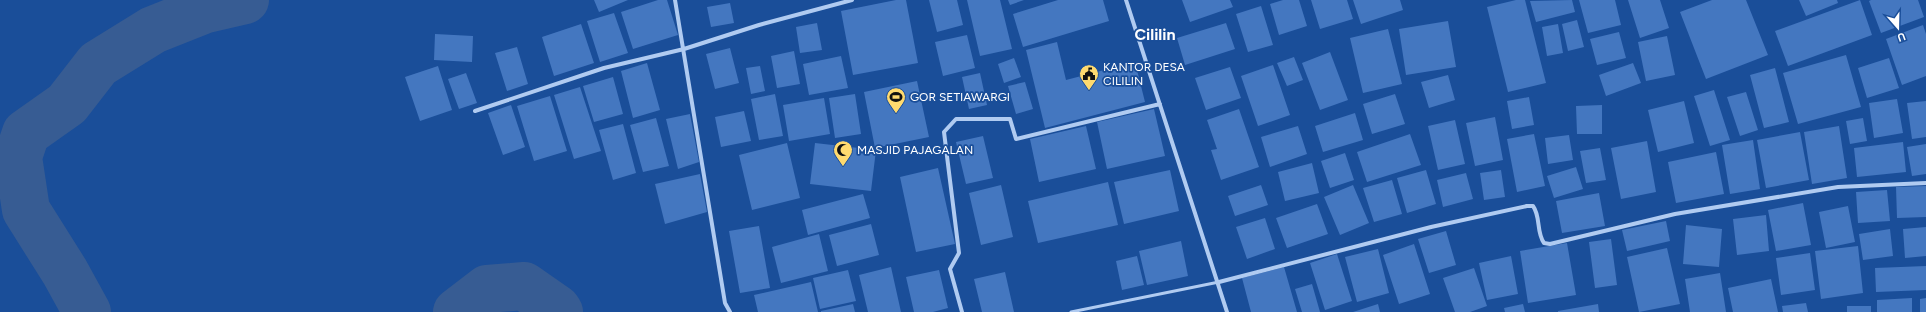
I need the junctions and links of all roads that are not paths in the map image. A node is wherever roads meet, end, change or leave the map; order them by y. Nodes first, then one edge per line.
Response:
1 (675, 0) edge
2 (852, 0) edge
3 (1126, 0) edge
4 (684, 48) junction
5 (1160, 104) junction
6 (476, 111) dead end
7 (1926, 183) edge
8 (1219, 282) junction
9 (730, 312) edge
10 (962, 312) edge
11 (1071, 312) edge
12 (1227, 312) edge

1 - 4 street
2 - 4 street
3 - 5 street
4 - 6 street
4 - 9 street
5 - 8 street
5 - 10 street
7 - 8 street
8 - 11 lane
8 - 12 street

